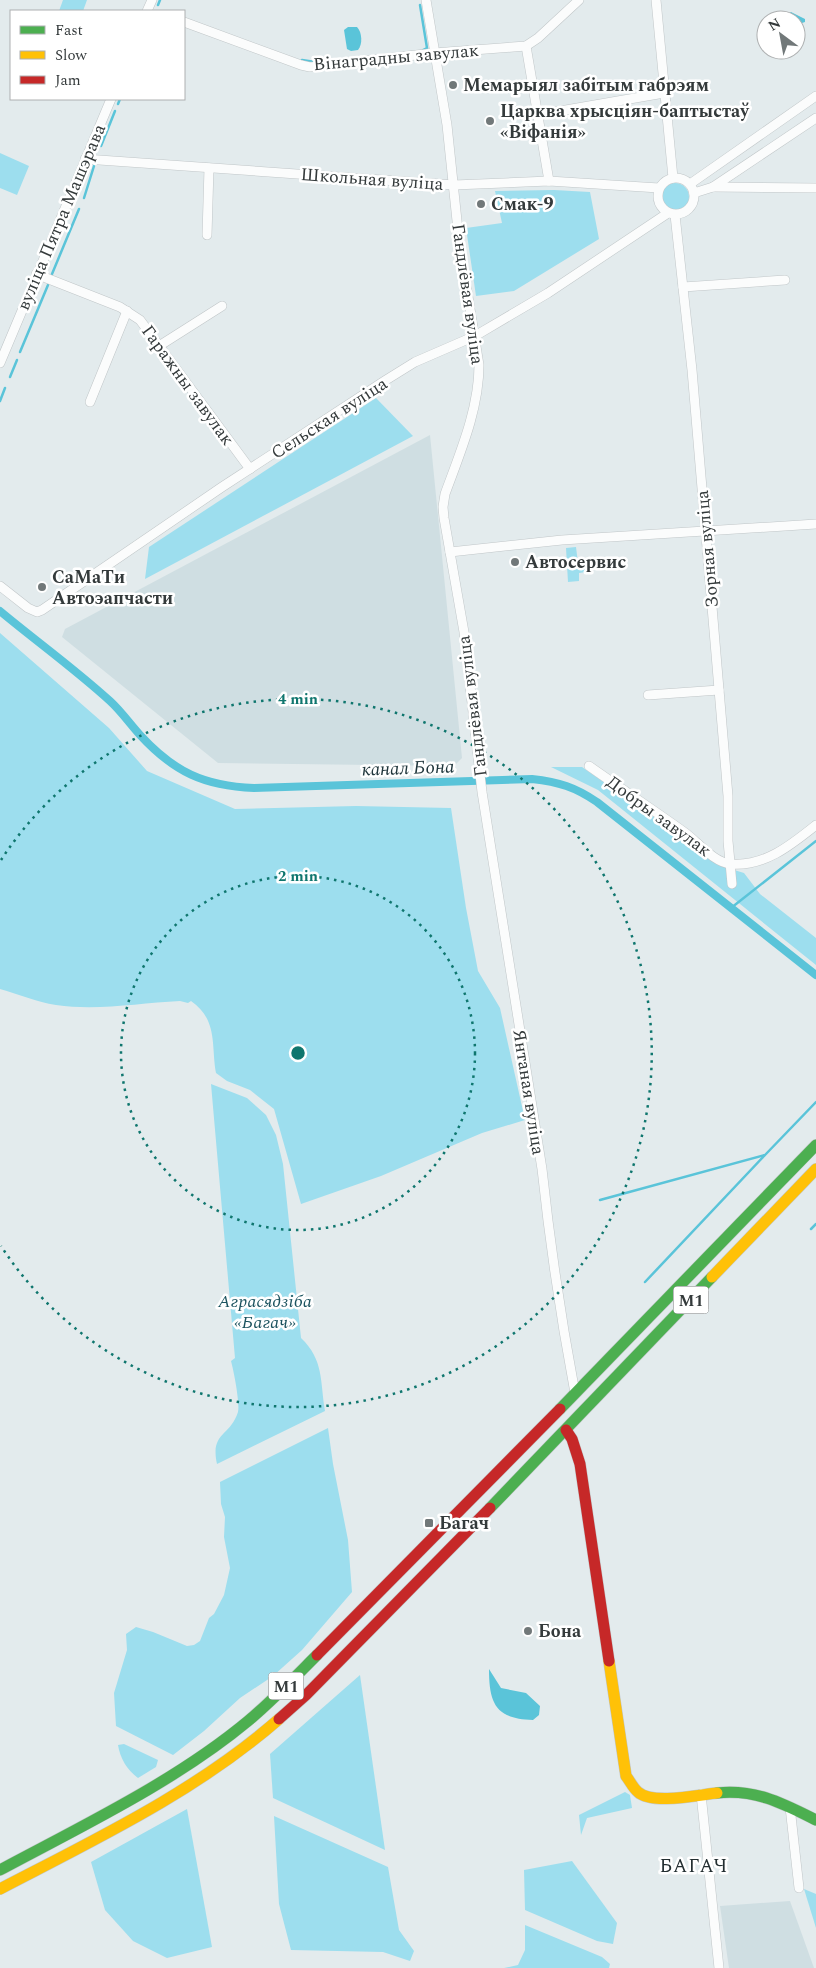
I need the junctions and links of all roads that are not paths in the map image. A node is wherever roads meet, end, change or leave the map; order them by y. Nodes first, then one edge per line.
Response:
1 (426, 0) edge
2 (579, 0) edge
3 (656, 0) edge
4 (185, 22) edge
5 (526, 46) junction
6 (434, 53) junction
7 (664, 93) junction
8 (816, 96) edge
9 (111, 100) edge
10 (537, 115) junction
11 (816, 118) edge
12 (85, 159) junction
13 (209, 168) junction
14 (673, 178) junction
15 (548, 181) junction
16 (690, 184) junction
17 (454, 185) junction
18 (713, 187) junction
19 (659, 188) junction
20 (816, 188) edge
21 (694, 193) junction
22 (672, 214) junction
23 (207, 235) dead end
24 (36, 274) junction
25 (785, 280) dead end
26 (683, 286) junction
27 (222, 306) dead end
28 (127, 311) junction
29 (475, 336) junction
30 (159, 346) junction
31 (0, 363) edge
32 (90, 402) dead end
33 (250, 469) junction
34 (816, 524) edge
35 (705, 532) junction
36 (450, 552) junction
37 (0, 586) edge
38 (718, 690) junction
39 (648, 695) dead end
40 (589, 766) dead end
41 (482, 792) joint
42 (816, 825) edge
43 (731, 864) junction
44 (732, 884) dead end
45 (816, 1145) edge
46 (816, 1169) edge
47 (575, 1393) junction
48 (566, 1430) junction
49 (701, 1794) junction
50 (790, 1807) junction
51 (816, 1820) edge
52 (0, 1870) edge
53 (799, 1888) dead end
54 (0, 1889) edge
55 (719, 1968) edge

1 - 6 street, Гандлёвая вуліца
2 - 5 street
3 - 7 street
4 - 6 street, Вінаградны завулак
5 - 6 street, Вінаградны завулак
5 - 10 street
6 - 17 street, Гандлёвая вуліца
7 - 10 street
7 - 14 street
8 - 16 street
9 - 12 street, вуліца Пятра Машэрава
10 - 15 street
11 - 18 street
12 - 13 street, Школьная вуліца
12 - 24 street, вуліца Пятра Машэрава
13 - 17 street, Школьная вуліца
13 - 23 street
14 - 16 street
14 - 19 street
15 - 17 street, Школьная вуліца
15 - 19 street, Школьная вуліца
16 - 21 street
17 - 29 street, Гандлёвая вуліца
18 - 20 street
18 - 21 street
19 - 22 street, Зорная вуліца
21 - 22 street
22 - 26 street, Зорная вуліца
22 - 29 street, Сельская вуліца
24 - 28 street, Гаражны завулак
24 - 31 street, вуліца Пятра Машэрава
25 - 26 street
26 - 35 street, Зорная вуліца
27 - 30 street
28 - 30 street, Гаражны завулак
28 - 32 street
29 - 33 street, Сельская вуліца
29 - 36 street, Гандлёвая вуліца
30 - 33 street, Гаражны завулак
33 - 37 street, Сельская вуліца
34 - 35 street
35 - 36 street
35 - 38 street, Зорная вуліца
36 - 41 street, Гандлёвая вуліца
38 - 39 street
38 - 43 street, Зорная вуліца
40 - 43 street, Добры завулак
41 - 47 street, Янтаная вуліца
42 - 43 street
43 - 44 street, Зорная вуліца
45 - 47 main road, М1
46 - 48 main road, М1
47 - 52 main road, М1
48 - 49 main road
48 - 54 main road, М1
49 - 50 main road
49 - 55 street
50 - 51 main road
50 - 53 street

